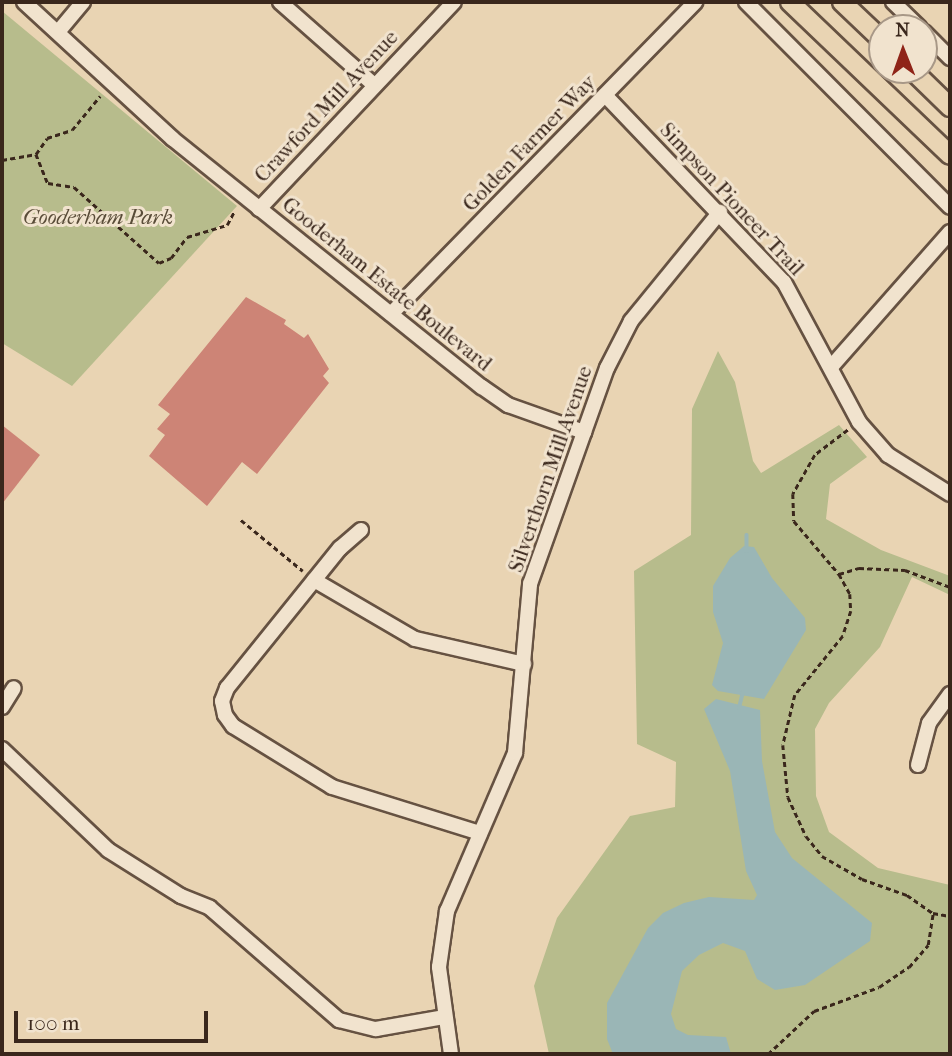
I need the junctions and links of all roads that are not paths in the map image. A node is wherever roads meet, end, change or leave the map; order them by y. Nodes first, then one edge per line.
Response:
1 (24, 2) edge
2 (83, 2) edge
3 (281, 2) edge
4 (454, 2) edge
5 (696, 2) edge
6 (746, 2) edge
7 (790, 2) edge
8 (842, 2) edge
9 (868, 27) edge
10 (58, 32) junction
11 (373, 84) junction
12 (926, 84) edge
13 (605, 95) junction
14 (950, 107) edge
15 (950, 155) edge
16 (950, 207) edge
17 (259, 209) junction
18 (720, 212) junction
19 (950, 232) edge
20 (391, 314) junction
21 (831, 367) junction
22 (584, 432) junction
23 (950, 494) edge
24 (361, 530) dead end
25 (314, 580) junction
26 (524, 664) junction
27 (14, 688) dead end
28 (950, 694) edge
29 (2, 708) edge
30 (2, 749) edge
31 (918, 765) dead end
32 (480, 833) junction
33 (445, 1017) junction
34 (451, 1054) edge

1 - 10 street, Gooderham Estate Boulevard
2 - 10 street
3 - 11 street
4 - 11 street, Crawford Mill Avenue
5 - 13 street, Golden Farmer Way
6 - 16 street
7 - 15 main road
8 - 9 main road
10 - 17 street, Gooderham Estate Boulevard
11 - 17 street, Crawford Mill Avenue
12 - 14 main road
13 - 18 street, Simpson Pioneer Trail
13 - 20 street, Golden Farmer Way
17 - 20 street, Gooderham Estate Boulevard
18 - 21 street, Simpson Pioneer Trail
18 - 22 street, Silverthorn Mill Avenue
19 - 21 street
20 - 22 street, Gooderham Estate Boulevard
21 - 23 street, Simpson Pioneer Trail
22 - 26 street, Silverthorn Mill Avenue
24 - 25 street
25 - 26 street
25 - 32 street
26 - 32 street, Silverthorn Mill Avenue
27 - 29 street
28 - 31 street
30 - 33 street
32 - 33 street, Silverthorn Mill Avenue
33 - 34 street, Silverthorn Mill Avenue

